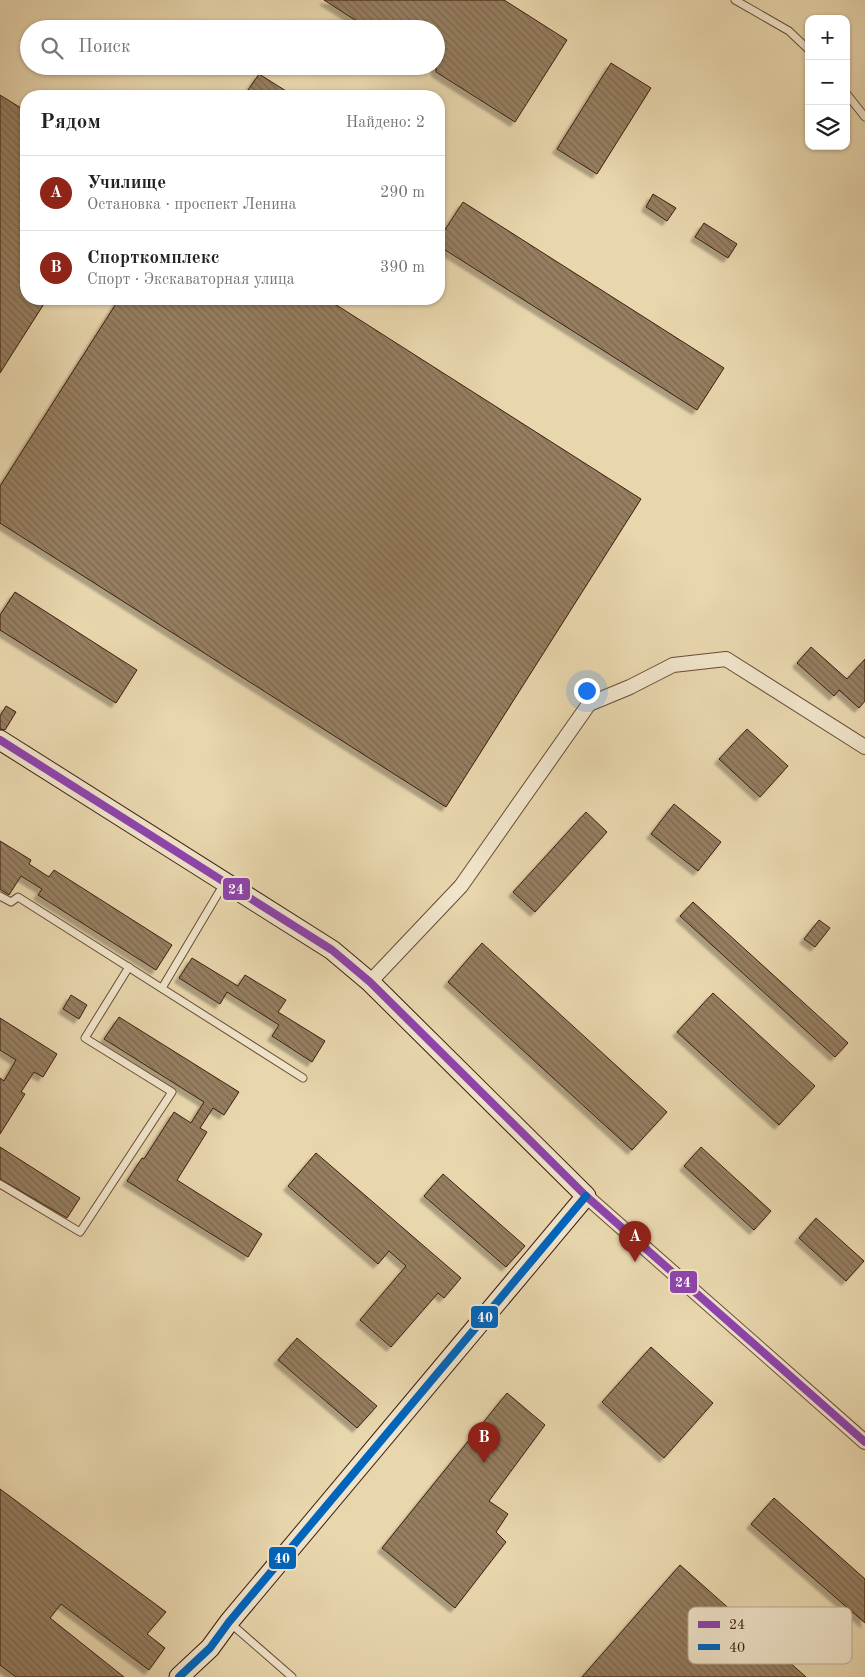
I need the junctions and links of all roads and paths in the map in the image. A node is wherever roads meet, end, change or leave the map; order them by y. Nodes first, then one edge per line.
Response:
1 (735, 0) edge
2 (805, 46) edge
3 (850, 98) edge
4 (865, 117) edge
5 (0, 740) edge
6 (865, 746) edge
7 (225, 882) junction
8 (0, 896) edge
9 (129, 967) junction
10 (370, 982) junction
11 (162, 988) junction
12 (304, 1078) dead end
13 (0, 1184) edge
14 (586, 1196) junction
15 (865, 1442) edge
16 (229, 1622) junction
17 (179, 1677) edge
18 (292, 1677) edge

1 - 2 lane
3 - 4 lane
5 - 7 street
6 - 10 street
7 - 10 street
7 - 11 lane
8 - 9 lane
9 - 11 lane
9 - 13 lane
10 - 14 street
11 - 12 lane
14 - 15 street
14 - 16 street
16 - 17 street
16 - 18 lane

